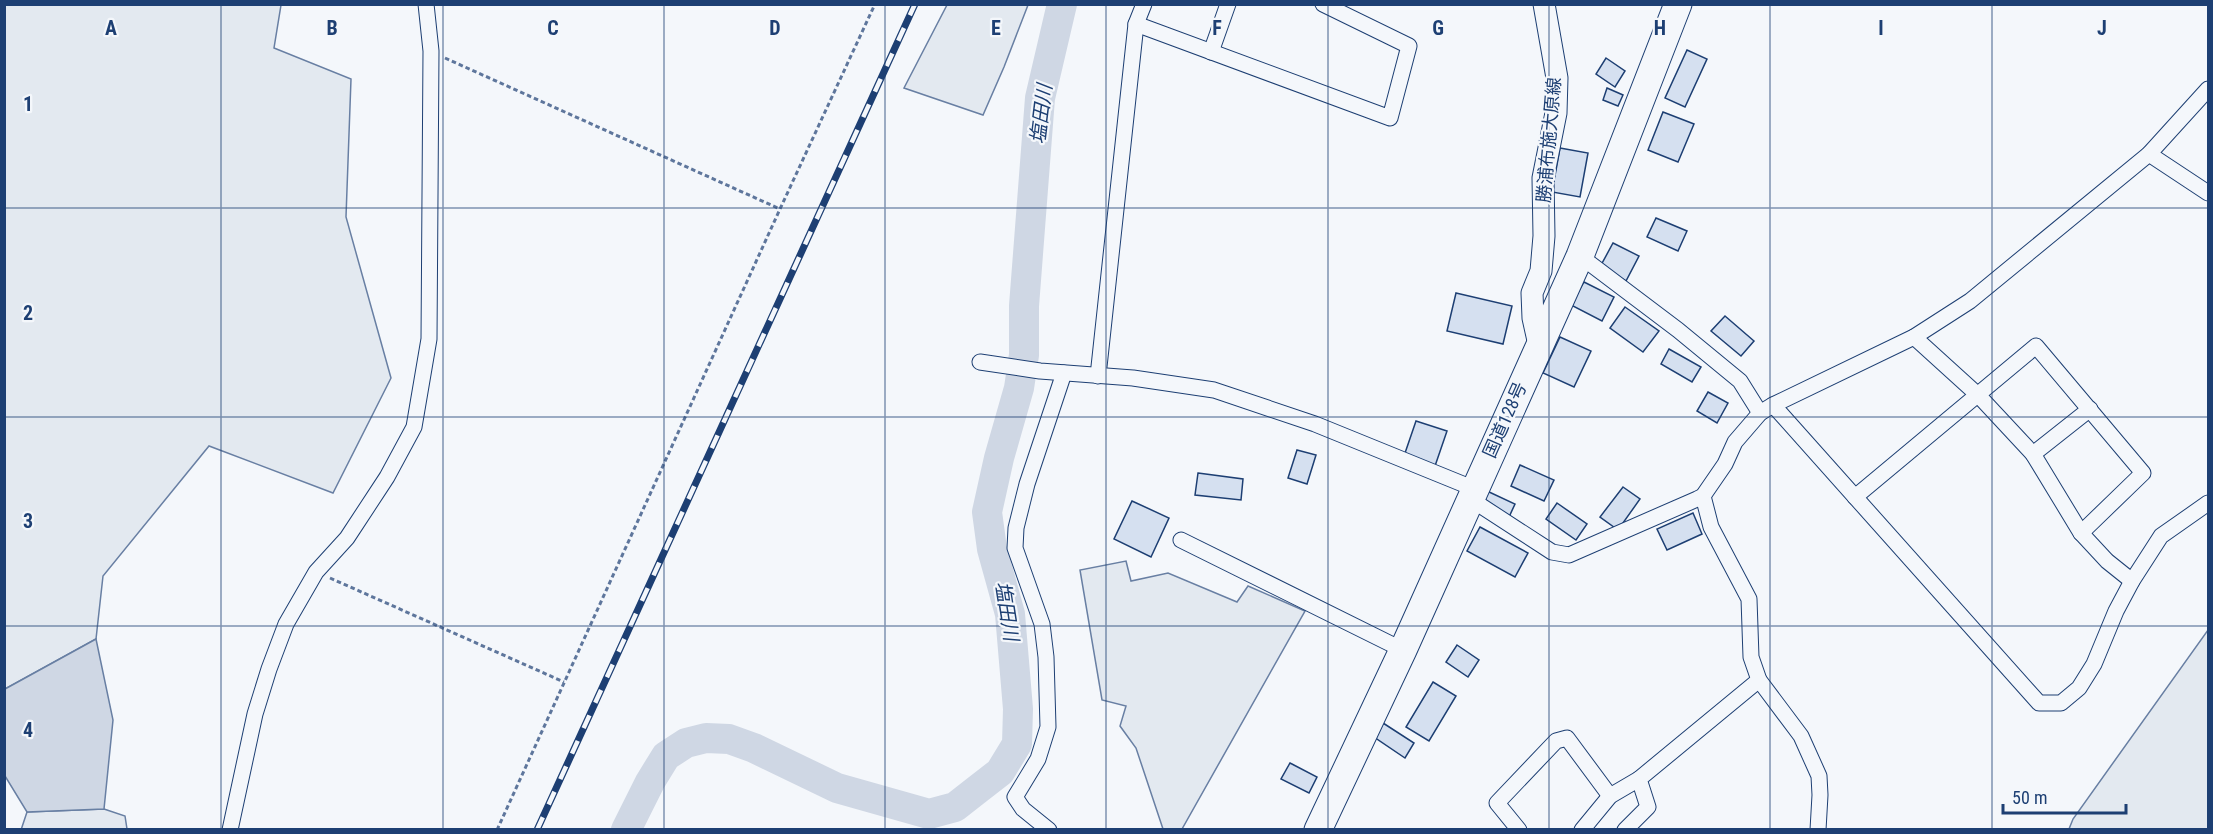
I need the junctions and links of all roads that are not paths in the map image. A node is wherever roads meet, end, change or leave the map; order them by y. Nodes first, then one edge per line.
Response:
1 (426, 4) edge
2 (1144, 4) edge
3 (1228, 4) edge
4 (1323, 4) edge
5 (1544, 4) edge
6 (1678, 4) edge
7 (1136, 24) junction
8 (1211, 52) junction
9 (2208, 89) edge
10 (2149, 154) junction
11 (2208, 194) edge
12 (1580, 256) junction
13 (1914, 337) junction
14 (1539, 345) junction
15 (980, 362) dead end
16 (1064, 373) junction
17 (1098, 376) junction
18 (1979, 396) junction
19 (1767, 409) junction
20 (2090, 409) junction
21 (2033, 454) junction
22 (1473, 494) junction
23 (1703, 496) junction
24 (1855, 497) junction
25 (2208, 502) edge
26 (2081, 533) junction
27 (1181, 540) dead end
28 (2132, 580) junction
29 (1403, 650) junction
30 (1759, 680) junction
31 (1639, 778) junction
32 (1610, 796) junction
33 (230, 830) edge
34 (1049, 830) edge
35 (1318, 830) edge
36 (1520, 830) edge
37 (1582, 830) edge
38 (1625, 830) edge
39 (1818, 830) edge

1 - 33 street
2 - 7 street
3 - 8 street
4 - 8 street
5 - 14 main road, 勝浦布施大原線
6 - 12 highway, 国道128号
7 - 8 street
7 - 17 street
9 - 10 street
10 - 11 street
10 - 13 street
12 - 14 highway, 国道128号
12 - 19 street
13 - 18 street
13 - 19 street
14 - 22 highway, 国道128号
15 - 16 street
16 - 17 street
16 - 34 street
17 - 22 street
18 - 20 street
18 - 21 street
18 - 24 street
19 - 23 street
19 - 24 street
20 - 21 street
20 - 26 street
21 - 26 street
22 - 23 street
22 - 29 highway, 国道128号
23 - 30 street
24 - 28 street
25 - 28 street
26 - 28 street
27 - 29 street
29 - 35 highway, 国道128号
30 - 31 street
30 - 39 street
31 - 32 street
31 - 38 street
32 - 36 street
32 - 37 street

